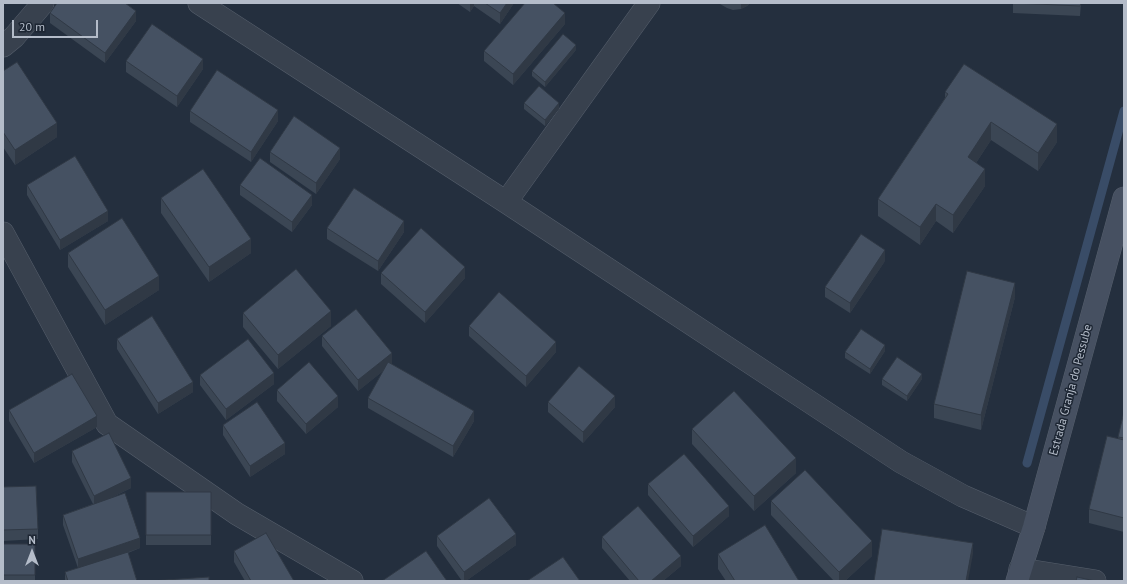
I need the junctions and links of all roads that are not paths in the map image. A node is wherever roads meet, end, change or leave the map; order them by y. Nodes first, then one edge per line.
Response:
1 (43, 3) edge
2 (199, 3) edge
3 (649, 3) edge
4 (3, 46) edge
5 (1124, 198) edge
6 (506, 202) junction
7 (3, 233) edge
8 (1034, 528) junction
9 (1018, 575) edge
10 (352, 581) edge
11 (1095, 581) edge

1 - 4 street
2 - 6 street
3 - 6 street
5 - 8 main road, Estrada Granja do Pessube
6 - 8 street
7 - 10 street
8 - 9 main road, Estrada Granja do Pessube
9 - 11 street

